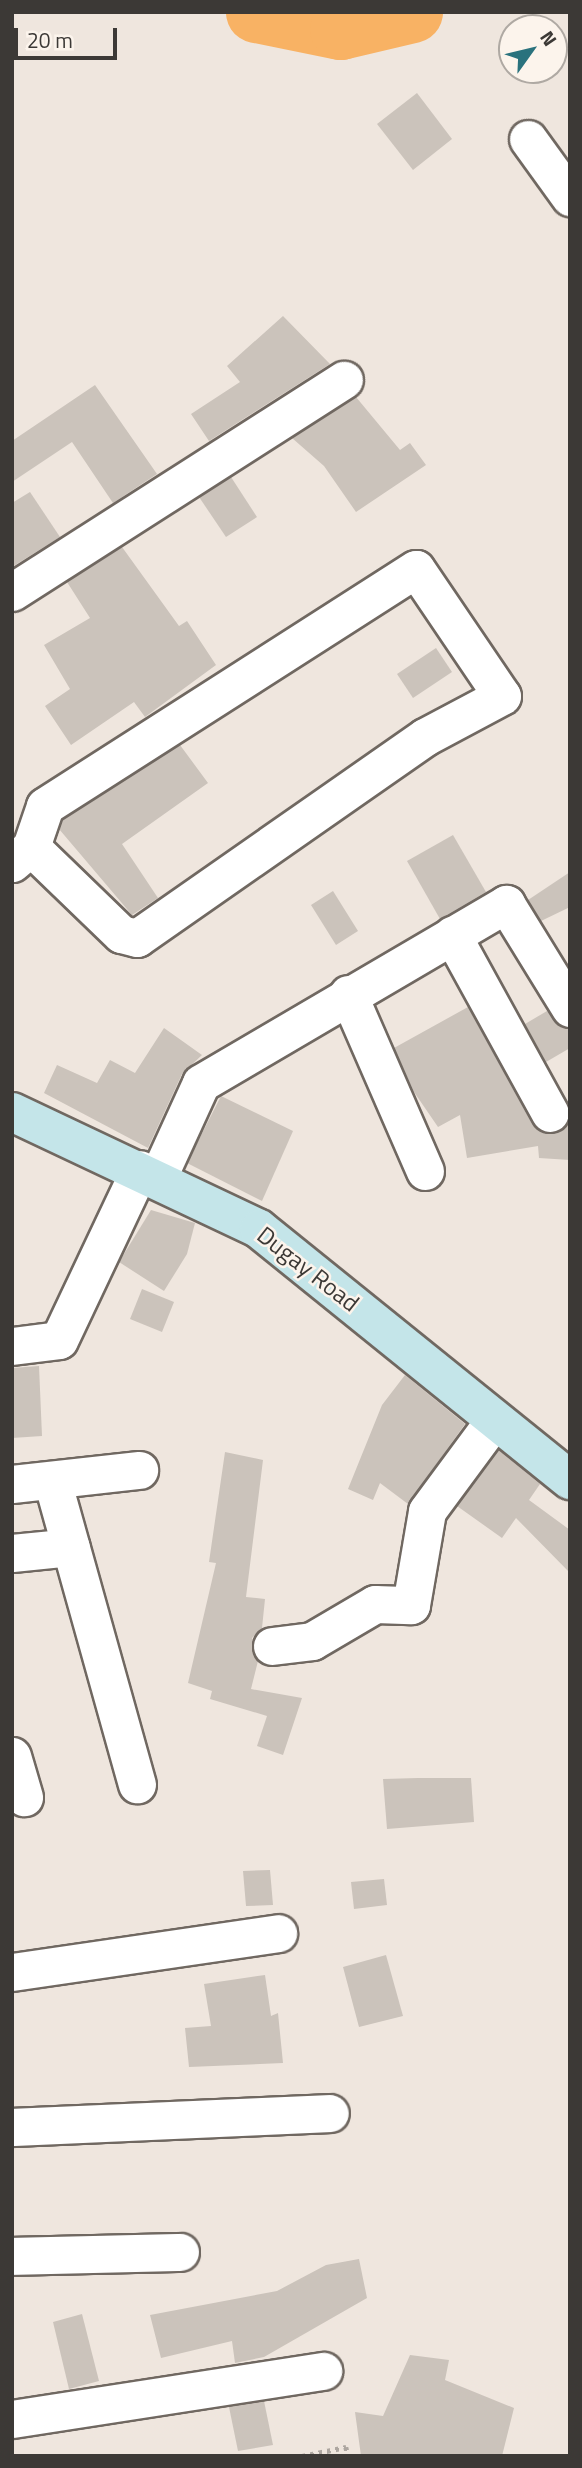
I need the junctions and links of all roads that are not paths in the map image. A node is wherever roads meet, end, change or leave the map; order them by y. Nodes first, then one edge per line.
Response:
1 (528, 139) dead end
2 (570, 197) edge
3 (344, 380) dead end
4 (12, 592) edge
5 (21, 855) edge
6 (452, 935) junction
7 (348, 994) junction
8 (570, 1008) edge
9 (12, 1112) edge
10 (550, 1113) dead end
11 (425, 1171) dead end
12 (149, 1173) junction
13 (12, 1346) edge
14 (495, 1419) junction
15 (139, 1470) dead end
16 (52, 1480) junction
17 (570, 1480) edge
18 (12, 1484) edge
19 (71, 1547) junction
20 (12, 1553) edge
21 (272, 1646) dead end
22 (12, 1756) edge
23 (137, 1784) dead end
24 (24, 1797) dead end
25 (278, 1933) dead end
26 (12, 1972) edge
27 (330, 2113) dead end
28 (12, 2127) edge
29 (180, 2252) dead end
30 (12, 2256) edge
31 (323, 2371) dead end
32 (12, 2419) edge

1 - 2 street
3 - 4 street
5 - 5 street
6 - 7 street
6 - 8 street
6 - 10 street
7 - 11 street
7 - 12 street
9 - 12 street, Dugay Road
12 - 13 street
12 - 14 street, Dugay Road
14 - 17 street, Dugay Road
14 - 21 street
15 - 16 street
16 - 18 street
16 - 19 street
19 - 20 street
19 - 23 street
22 - 24 street
25 - 26 street
27 - 28 street
29 - 30 street
31 - 32 street

